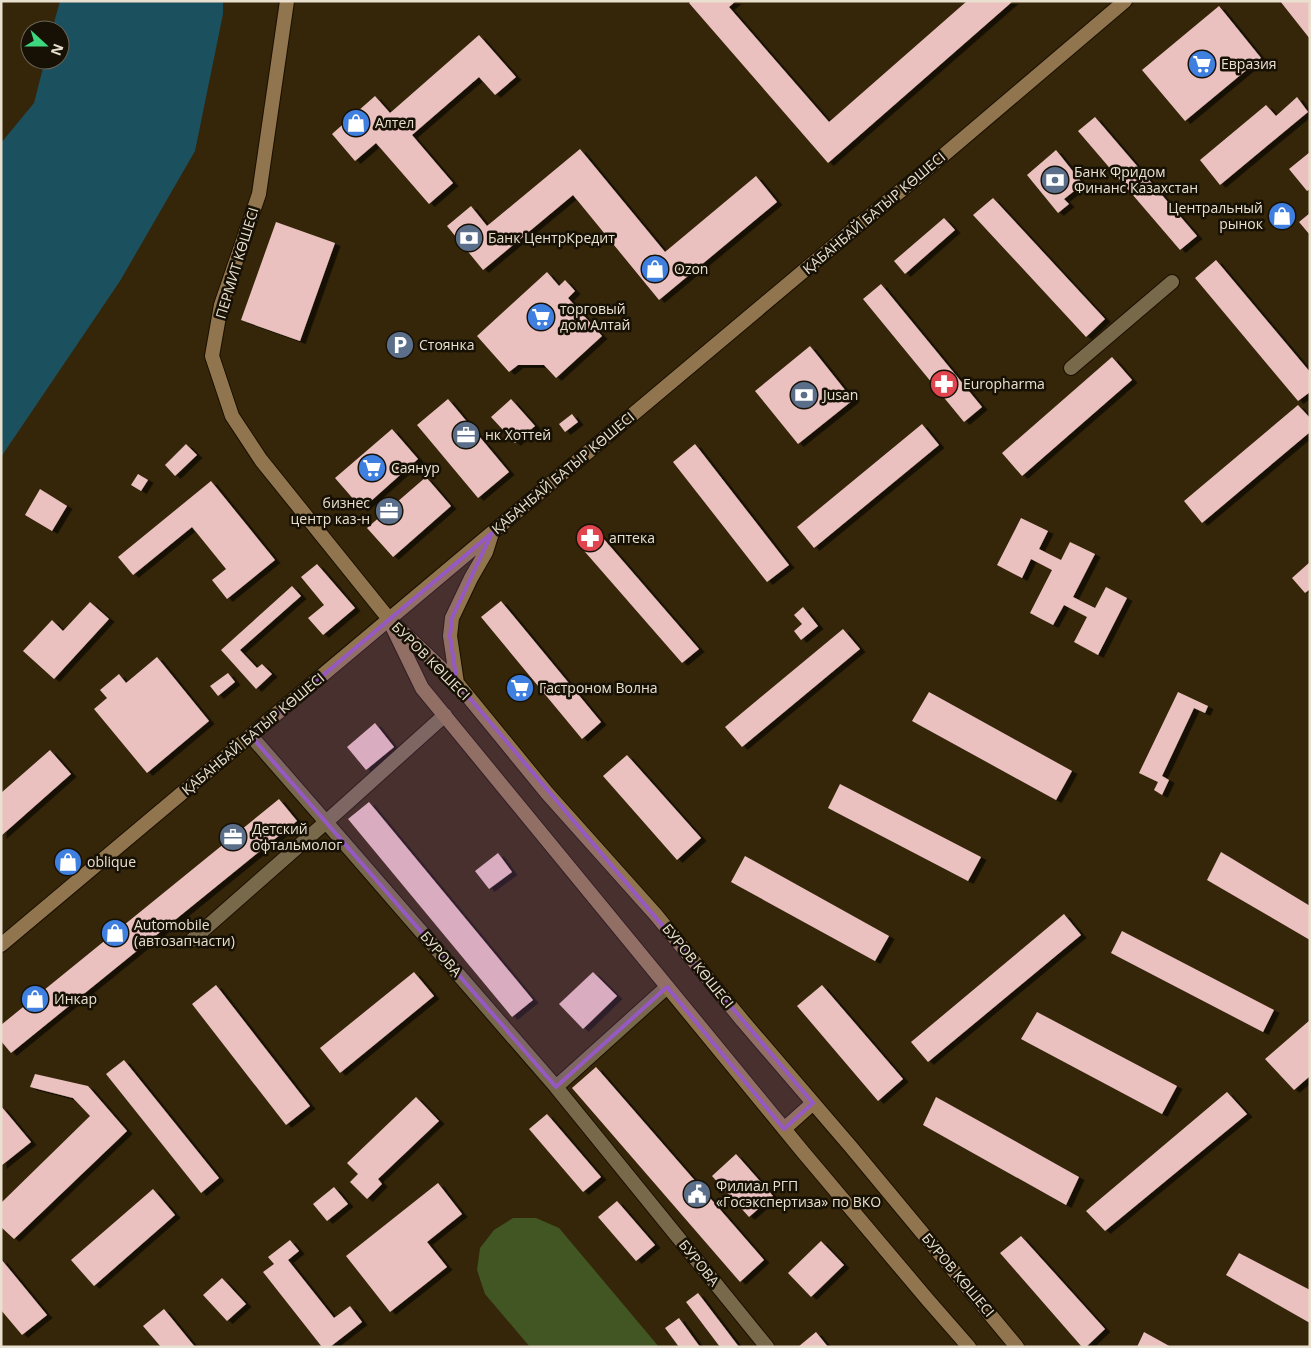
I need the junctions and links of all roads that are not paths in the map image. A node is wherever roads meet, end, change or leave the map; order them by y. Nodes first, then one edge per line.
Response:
1 (287, 1) edge
2 (1126, 1) edge
3 (1172, 282) dead end
4 (1071, 368) dead end
5 (492, 533) junction
6 (389, 619) junction
7 (457, 682) junction
8 (445, 715) junction
9 (251, 736) junction
10 (326, 822) junction
11 (192, 940) dead end
12 (1, 945) edge
13 (668, 987) junction
14 (556, 1087) junction
15 (813, 1103) junction
16 (784, 1129) junction
17 (767, 1347) edge
18 (969, 1347) edge
19 (1017, 1347) edge

1 - 6 main road, ПЕРМИТ КӨШЕСІ
2 - 5 main road, ҚАБАНБАЙ БАТЫР КӨШЕСІ
3 - 4 street
5 - 6 main road, ҚАБАНБАЙ БАТЫР КӨШЕСІ
5 - 7 main road
6 - 7 main road, БУРОВ КӨШЕСІ
6 - 8 main road, БУРОВ КӨШЕСІ
6 - 9 main road, ҚАБАНБАЙ БАТЫР КӨШЕСІ
7 - 15 main road, БУРОВ КӨШЕСІ
8 - 10 street
8 - 13 main road, БУРОВ КӨШЕСІ
9 - 10 street, БУРОВА
9 - 12 main road, ҚАБАНБАЙ БАТЫР КӨШЕСІ
10 - 11 street
10 - 14 street, БУРОВА
13 - 14 street
13 - 16 main road, БУРОВ КӨШЕСІ
14 - 17 street, БУРОВА
15 - 16 main road
15 - 19 main road, БУРОВ КӨШЕСІ
16 - 18 main road, БУРОВ КӨШЕСІ

